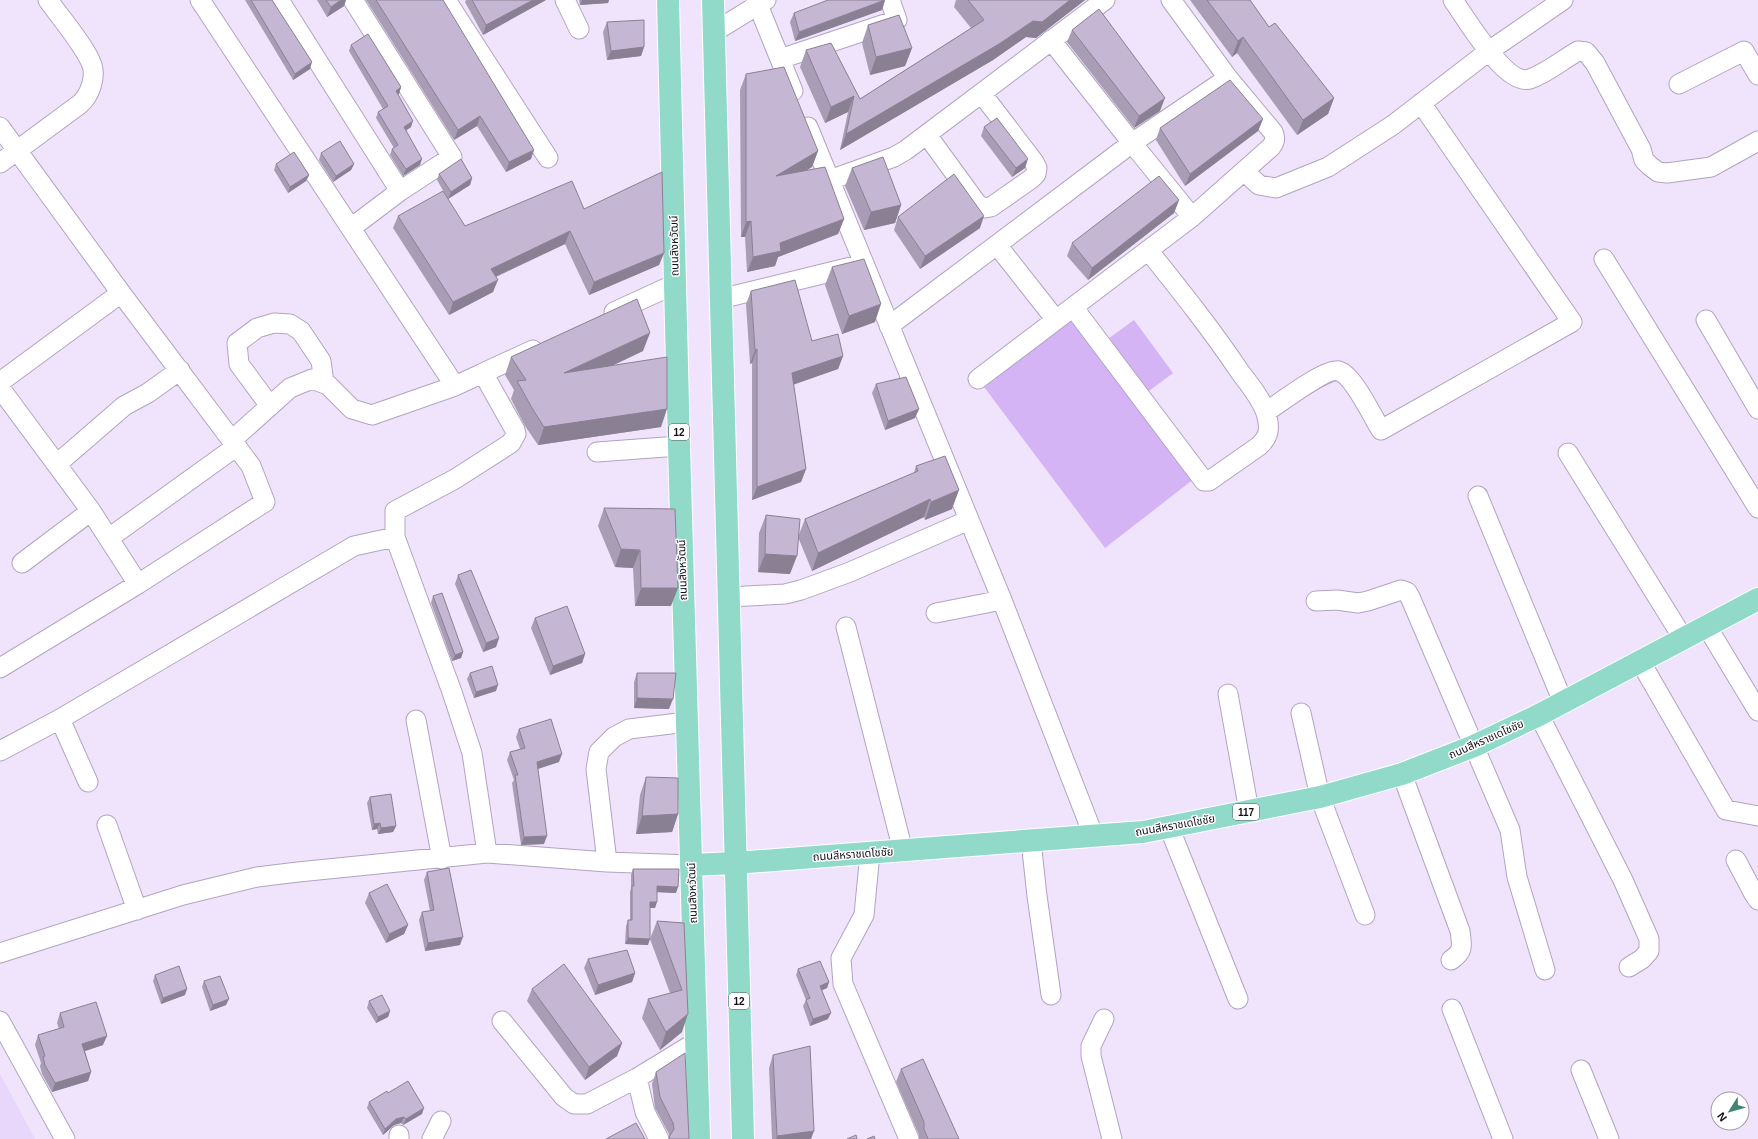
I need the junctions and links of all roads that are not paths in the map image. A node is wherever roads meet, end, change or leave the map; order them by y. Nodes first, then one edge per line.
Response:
1 (48, 0) edge
2 (200, 0) edge
3 (279, 0) edge
4 (353, 0) edge
5 (565, 0) edge
6 (668, 0) edge
7 (713, 0) edge
8 (890, 0) edge
9 (1105, 0) edge
10 (1171, 0) edge
11 (1454, 0) edge
12 (1563, 0) edge
13 (449, 1) edge
14 (760, 2) edge
15 (579, 29) dead end
16 (714, 32) junction
17 (1051, 40) junction
18 (1489, 51) junction
19 (780, 59) junction
20 (1758, 75) edge
21 (1228, 78) junction
22 (1679, 84) dead end
23 (982, 94) junction
24 (1421, 103) junction
25 (0, 127) edge
26 (927, 135) junction
27 (1758, 141) edge
28 (1132, 143) junction
29 (17, 151) junction
30 (548, 158) dead end
31 (0, 163) edge
32 (1244, 171) junction
33 (830, 180) junction
34 (400, 191) junction
35 (1192, 217) junction
36 (351, 228) junction
37 (998, 245) junction
38 (1148, 250) junction
39 (1604, 260) dead end
40 (864, 264) junction
41 (675, 284) junction
42 (121, 293) junction
43 (720, 299) junction
44 (1073, 307) junction
45 (597, 320) edge
46 (1056, 320) junction
47 (1706, 320) dead end
48 (889, 326) junction
49 (547, 343) edge
50 (180, 370) junction
51 (483, 373) junction
52 (978, 379) dead end
53 (0, 382) edge
54 (321, 382) junction
55 (456, 386) junction
56 (0, 388) edge
57 (270, 406) junction
58 (1758, 409) edge
59 (1266, 412) junction
60 (235, 443) junction
61 (679, 446) junction
62 (597, 452) dead end
63 (1568, 454) dead end
64 (57, 464) junction
65 (1478, 496) dead end
66 (1758, 508) edge
67 (91, 511) junction
68 (969, 520) junction
69 (395, 537) junction
70 (109, 538) junction
71 (22, 563) dead end
72 (138, 584) junction
73 (728, 597) junction
74 (1758, 599) edge
75 (1002, 600) junction
76 (1316, 601) dead end
77 (936, 613) dead end
78 (1706, 625) junction
79 (846, 627) dead end
80 (1683, 638) junction
81 (1640, 661) junction
82 (0, 668) edge
83 (1228, 694) dead end
84 (1562, 702) junction
85 (1758, 711) edge
86 (1301, 713) dead end
87 (1539, 715) junction
88 (60, 720) junction
89 (416, 720) dead end
90 (687, 722) junction
91 (1474, 746) junction
92 (0, 751) edge
93 (1402, 774) junction
94 (88, 782) dead end
95 (1320, 797) junction
96 (1249, 811) junction
97 (1758, 816) edge
98 (107, 825) dead end
99 (1169, 827) junction
100 (1094, 837) junction
101 (1031, 841) junction
102 (903, 851) junction
103 (487, 853) junction
104 (870, 853) junction
105 (442, 859) junction
106 (1736, 860) dead end
107 (607, 862) junction
108 (735, 863) junction
109 (691, 864) junction
110 (1758, 900) edge
111 (137, 910) junction
112 (1365, 915) dead end
113 (0, 953) edge
114 (1451, 960) dead end
115 (1629, 967) dead end
116 (1546, 970) dead end
117 (1051, 995) dead end
118 (1238, 999) dead end
119 (1452, 1009) dead end
120 (1104, 1019) dead end
121 (0, 1021) edge
122 (502, 1021) dead end
123 (696, 1042) junction
124 (1581, 1070) dead end
125 (637, 1078) junction
126 (441, 1121) dead end
127 (65, 1139) edge
128 (432, 1139) edge
129 (659, 1139) edge
130 (700, 1139) edge
131 (744, 1139) edge
132 (909, 1139) edge
133 (1112, 1139) edge
134 (1503, 1139) edge
135 (1609, 1139) edge

1 - 29 street
2 - 36 street
3 - 34 street
4 - 34 street
5 - 15 street
6 - 41 main road, ถนนสิงหวัฒน์ / 12
7 - 16 main road, 12
8 - 19 street
9 - 17 street
10 - 21 street
11 - 18 street
12 - 18 street
13 - 30 street
14 - 16 street
14 - 19 street
16 - 43 main road, 12
17 - 23 street
17 - 28 street
18 - 24 street
18 - 27 street
19 - 33 street
20 - 22 street
21 - 28 street
21 - 32 street
23 - 26 street
23 - 26 street
24 - 32 street
24 - 59 street
25 - 29 street
26 - 33 street
28 - 35 street
28 - 37 street
29 - 31 street
29 - 42 street
32 - 35 street
33 - 40 street
34 - 36 street
35 - 38 street
36 - 55 street
37 - 46 street
37 - 48 street
38 - 44 street
38 - 59 street
39 - 66 street
40 - 43 street
40 - 48 street
41 - 45 street
41 - 61 main road, ถนนสิงหวัฒน์ / 12
42 - 50 street
42 - 53 street
43 - 73 main road, 12
44 - 46 street
44 - 59 street
46 - 52 street
47 - 58 street
48 - 68 street
49 - 51 street
50 - 60 street
50 - 64 street
51 - 55 street
51 - 69 street
54 - 55 street
54 - 57 street
54 - 57 street
56 - 64 street
57 - 60 street
60 - 70 street
60 - 72 street
61 - 62 street
61 - 90 main road, ถนนสิงหวัฒน์ / 12
63 - 80 street
64 - 67 street
65 - 84 street
67 - 70 street
67 - 71 street
68 - 73 street
68 - 75 street
69 - 88 street
69 - 103 street
70 - 72 street
72 - 82 street
73 - 108 main road, 12
74 - 78 main road, ถนนสีหราชเดโชชัย / 117
75 - 77 street
75 - 100 street
76 - 91 street
78 - 80 main road, ถนนสีหราชเดโชชัย / 117
78 - 85 street
79 - 102 street
80 - 81 main road, ถนนสีหราชเดโชชัย / 117
81 - 84 main road, ถนนสีหราชเดโชชัย / 117
81 - 97 street
83 - 96 street
84 - 87 main road, ถนนสีหราชเดโชชัย / 117
86 - 95 street
87 - 91 main road, ถนนสีหราชเดโชชัย / 117
87 - 115 street
88 - 92 street
88 - 94 street
89 - 105 street
90 - 107 street
90 - 109 main road, ถนนสิงหวัฒน์ / 12
91 - 93 main road, ถนนสีหราชเดโชชัย / 117
91 - 116 street
93 - 95 main road, ถนนสีหราชเดโชชัย / 117
93 - 114 street
95 - 96 main road, ถนนสีหราชเดโชชัย / 117
95 - 112 street
96 - 99 main road, ถนนสีหราชเดโชชัย / 117
98 - 111 street
99 - 100 main road, ถนนสีหราชเดโชชัย / 117
99 - 118 street
100 - 101 main road, ถนนสีหราชเดโชชัย / 117
101 - 102 main road, ถนนสีหราชเดโชชัย / 117
101 - 117 street
102 - 104 main road, ถนนสีหราชเดโชชัย / 117
103 - 105 street
103 - 107 street
104 - 108 main road, ถนนสีหราชเดโชชัย / 117
104 - 132 street
105 - 111 street
106 - 110 street
107 - 109 street
108 - 109 main road, ถนนสีหราชเดโชชัย / 117
108 - 131 main road, 12
109 - 123 main road, ถนนสิงหวัฒน์ / 12
111 - 113 street
119 - 134 street
120 - 133 street
121 - 127 street
122 - 125 street
123 - 125 street
123 - 130 main road, ถนนสิงหวัฒน์ / 12
124 - 135 street
125 - 129 street
126 - 128 street

